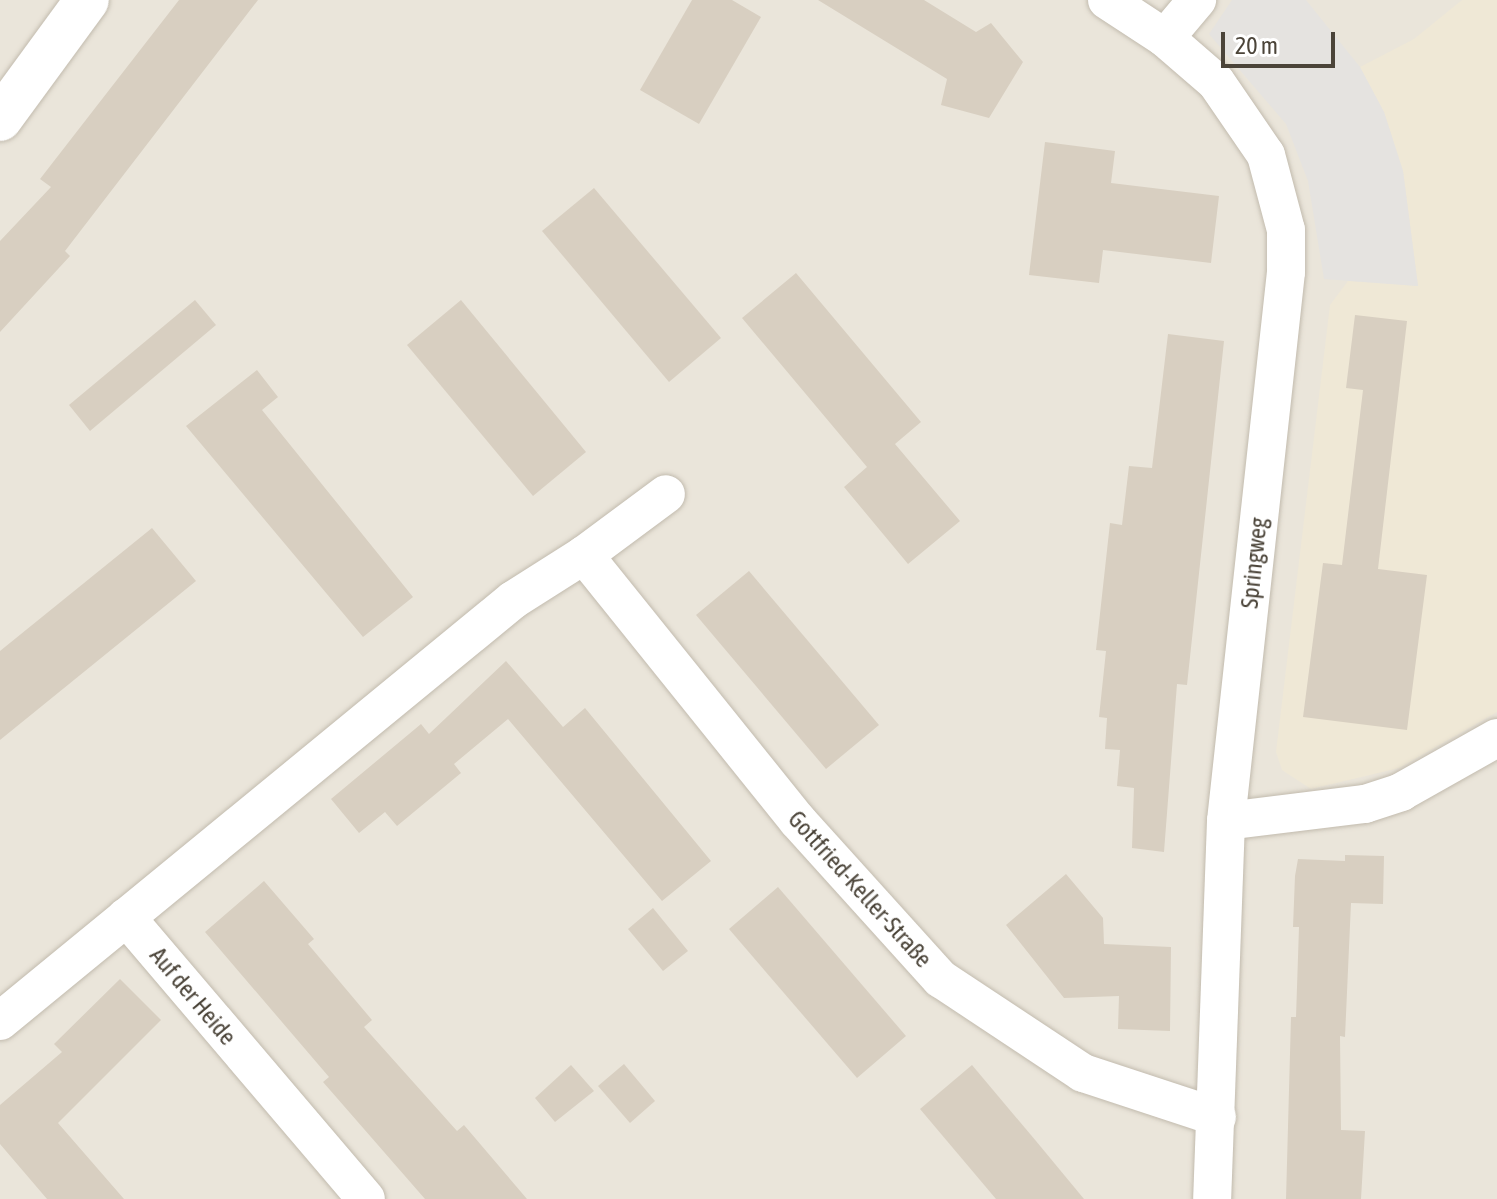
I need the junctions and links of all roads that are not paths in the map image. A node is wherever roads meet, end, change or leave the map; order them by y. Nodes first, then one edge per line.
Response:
1 (87, 0) edge
2 (1107, 0) edge
3 (1197, 0) edge
4 (1165, 38) junction
5 (0, 119) edge
6 (666, 494) dead end
7 (584, 555) junction
8 (1497, 738) edge
9 (1226, 821) junction
10 (126, 917) junction
11 (0, 1021) edge
12 (1217, 1117) junction
13 (366, 1199) edge
14 (1212, 1199) edge

1 - 5 street
2 - 4 street, Springweg
3 - 4 street
4 - 9 street, Springweg
6 - 7 street
7 - 10 street
7 - 12 street, Gottfried-Keller-Straße
8 - 9 street
9 - 12 street, Springweg
10 - 11 street
10 - 13 street, Auf der Heide
12 - 14 street, Springweg

